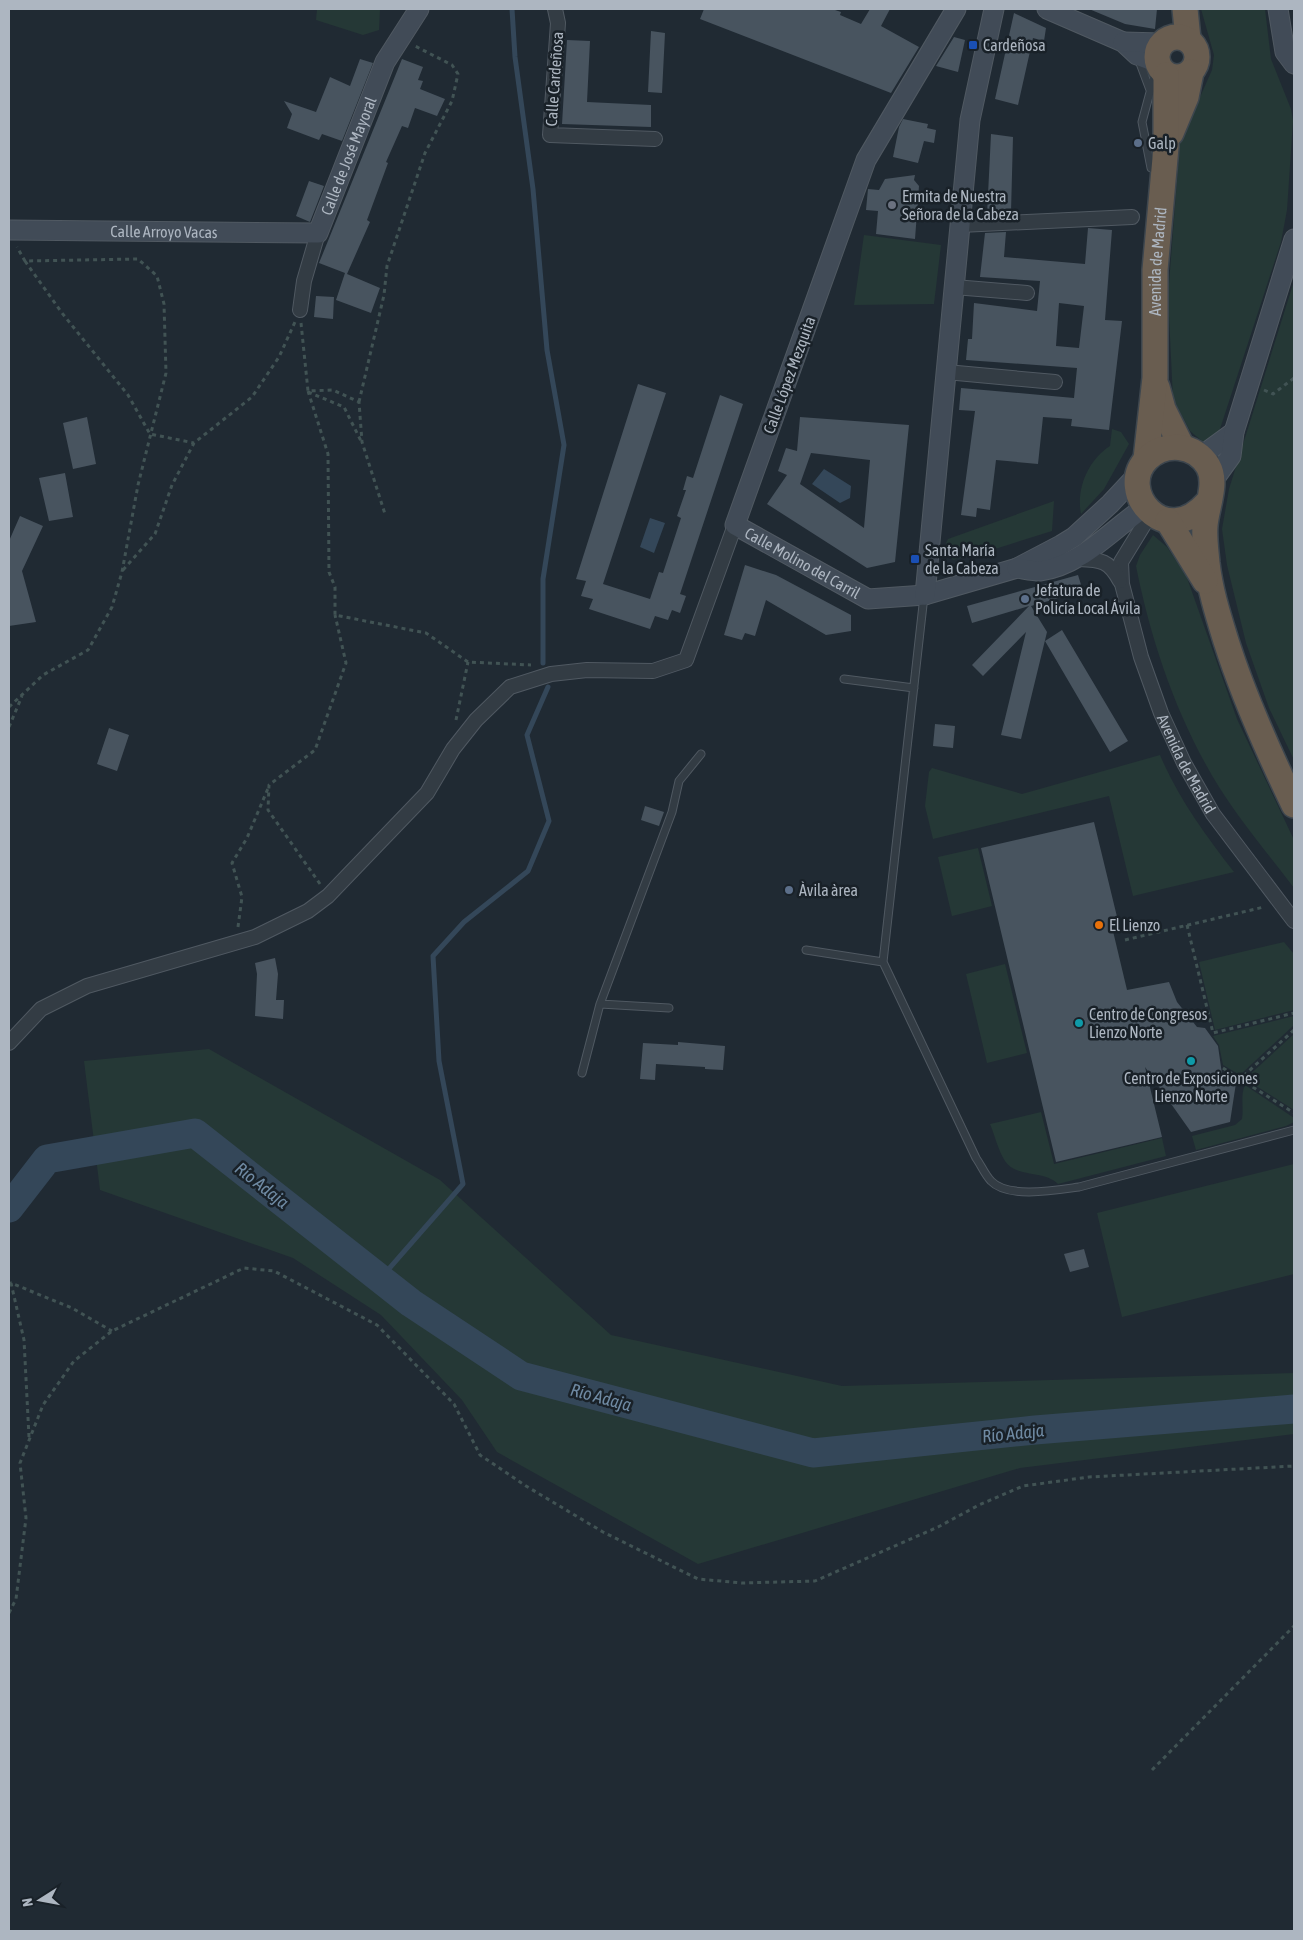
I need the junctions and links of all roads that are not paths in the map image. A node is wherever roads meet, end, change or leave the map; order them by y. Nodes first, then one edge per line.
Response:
1 (419, 9) edge
2 (555, 9) edge
3 (956, 9) edge
4 (994, 9) edge
5 (1047, 9) edge
6 (1175, 9) edge
7 (1186, 9) edge
8 (1278, 9) edge
9 (1123, 42) junction
10 (1161, 58) junction
11 (1294, 64) edge
12 (1191, 72) junction
13 (655, 139) dead end
14 (1165, 158) junction
15 (1132, 217) dead end
16 (960, 225) junction
17 (318, 233) junction
18 (11, 236) edge
19 (1294, 239) edge
20 (954, 287) junction
21 (1027, 293) dead end
22 (300, 310) road end
23 (946, 372) junction
24 (1155, 378) junction
25 (1055, 382) dead end
26 (1234, 432) junction
27 (1192, 452) junction
28 (1142, 466) junction
29 (1210, 492) junction
30 (1155, 514) junction
31 (735, 525) junction
32 (1078, 559) junction
33 (1017, 568) junction
34 (1122, 584) junction
35 (1210, 589) junction
36 (924, 595) junction
37 (844, 679) dead end
38 (914, 688) junction
39 (701, 754) dead end
40 (1294, 805) edge
41 (1294, 921) edge
42 (806, 950) dead end
43 (883, 962) junction
44 (600, 1004) junction
45 (669, 1008) dead end
46 (9, 1043) edge
47 (582, 1074) dead end
48 (1294, 1130) edge

1 - 17 street, Calle de José Mayoral
2 - 13 street, Calle Cardeñosa
3 - 31 street, Calle López Mezquita
4 - 16 street
5 - 9 street
6 - 10 highway, Avenida de Madrid
7 - 10 highway, Avenida de Madrid
8 - 11 street
9 - 10 street
9 - 10 street
10 - 12 highway
10 - 12 highway, Avenida de Madrid
10 - 14 highway, Avenida de Madrid
12 - 14 highway, Avenida de Madrid
14 - 24 highway, Avenida de Madrid
15 - 16 street
16 - 20 street
17 - 18 street, Calle Arroyo Vacas
17 - 22 street, Calle de José Mayoral
19 - 26 street
20 - 21 street
20 - 23 street
23 - 25 street
23 - 36 street
24 - 27 highway, Avenida de Madrid
24 - 28 highway, Avenida de Madrid
26 - 27 street
26 - 29 street
27 - 28 highway
27 - 29 highway
28 - 30 highway
28 - 33 street, Calle Molino del Carril
29 - 30 highway
29 - 35 highway
30 - 32 street, Calle Molino del Carril
30 - 34 street, Avenida de Madrid
30 - 35 highway
31 - 36 street, Calle Molino del Carril
31 - 46 street, Calle López Mezquita
32 - 33 street, Calle Molino del Carril
32 - 34 street, Avenida de Madrid
33 - 36 street, Calle Molino del Carril
34 - 41 street, Avenida de Madrid
35 - 40 highway
36 - 38 lane
37 - 38 lane
38 - 43 lane
39 - 44 lane
42 - 43 lane
43 - 48 lane
44 - 45 lane
44 - 47 lane

